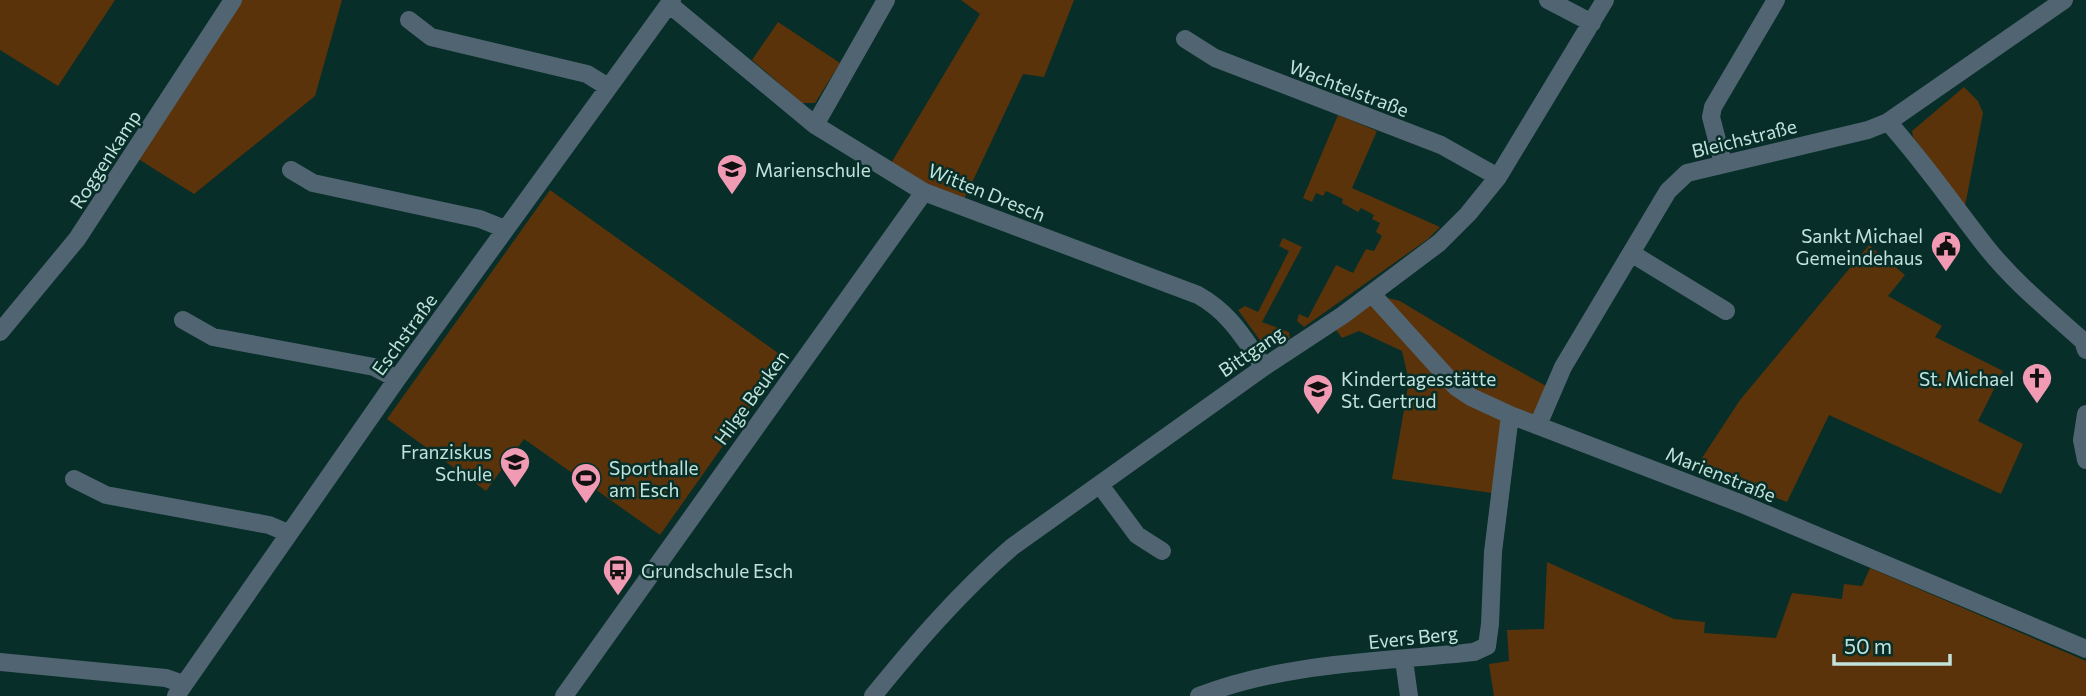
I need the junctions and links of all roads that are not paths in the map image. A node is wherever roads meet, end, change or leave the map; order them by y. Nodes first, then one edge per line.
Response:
1 (233, 0) edge
2 (886, 0) edge
3 (1548, 0) edge
4 (1605, 0) edge
5 (1776, 0) edge
6 (2064, 0) edge
7 (670, 2) edge
8 (409, 20) dead end
9 (1592, 23) junction
10 (1185, 39) dead end
11 (608, 87) junction
12 (1888, 122) junction
13 (815, 125) junction
14 (1723, 163) junction
15 (291, 170) dead end
16 (1498, 177) junction
17 (924, 192) junction
18 (505, 229) junction
19 (1631, 253) junction
20 (1372, 295) junction
21 (1726, 311) dead end
22 (183, 320) dead end
23 (0, 332) edge
24 (2086, 350) edge
25 (1264, 366) junction
26 (397, 379) junction
27 (2086, 414) edge
28 (1510, 415) junction
29 (1538, 425) junction
30 (2086, 460) edge
31 (74, 479) dead end
32 (1100, 485) junction
33 (288, 533) junction
34 (1162, 551) dead end
35 (2086, 649) edge
36 (1404, 660) junction
37 (0, 662) edge
38 (1238, 689) edge
39 (180, 690) edge
40 (564, 696) edge
41 (873, 696) edge
42 (1199, 696) edge
43 (1409, 696) edge

1 - 23 street, Roggenkamp
2 - 13 street
3 - 9 street
4 - 9 street, Bittgang
5 - 14 street
6 - 12 street, Bleichstraße
7 - 11 street, Eschstraße
7 - 13 street, Witten Dresch
8 - 11 street
9 - 16 street, Bittgang
10 - 16 street, Wachtelstraße
11 - 18 street, Eschstraße
12 - 14 street, Bleichstraße
12 - 24 street
13 - 17 street, Witten Dresch
14 - 19 street, Bleichstraße
15 - 18 street
16 - 20 street, Bittgang
17 - 25 street, Witten Dresch
17 - 40 street, Hilge Beuken
18 - 26 street, Eschstraße
19 - 21 street
19 - 29 street, Bleichstraße
20 - 25 street, Bittgang
20 - 28 street, Marienstraße
22 - 26 street
25 - 32 street, Bittgang
26 - 33 street, Eschstraße
27 - 30 street
28 - 29 street, Marienstraße
28 - 36 street, Evers Berg
29 - 35 street, Marienstraße
31 - 33 street
32 - 34 street
32 - 41 street, Bittgang
33 - 39 street, Eschstraße
36 - 38 street, Evers Berg
36 - 43 street
37 - 39 street
38 - 42 street, Evers Berg

